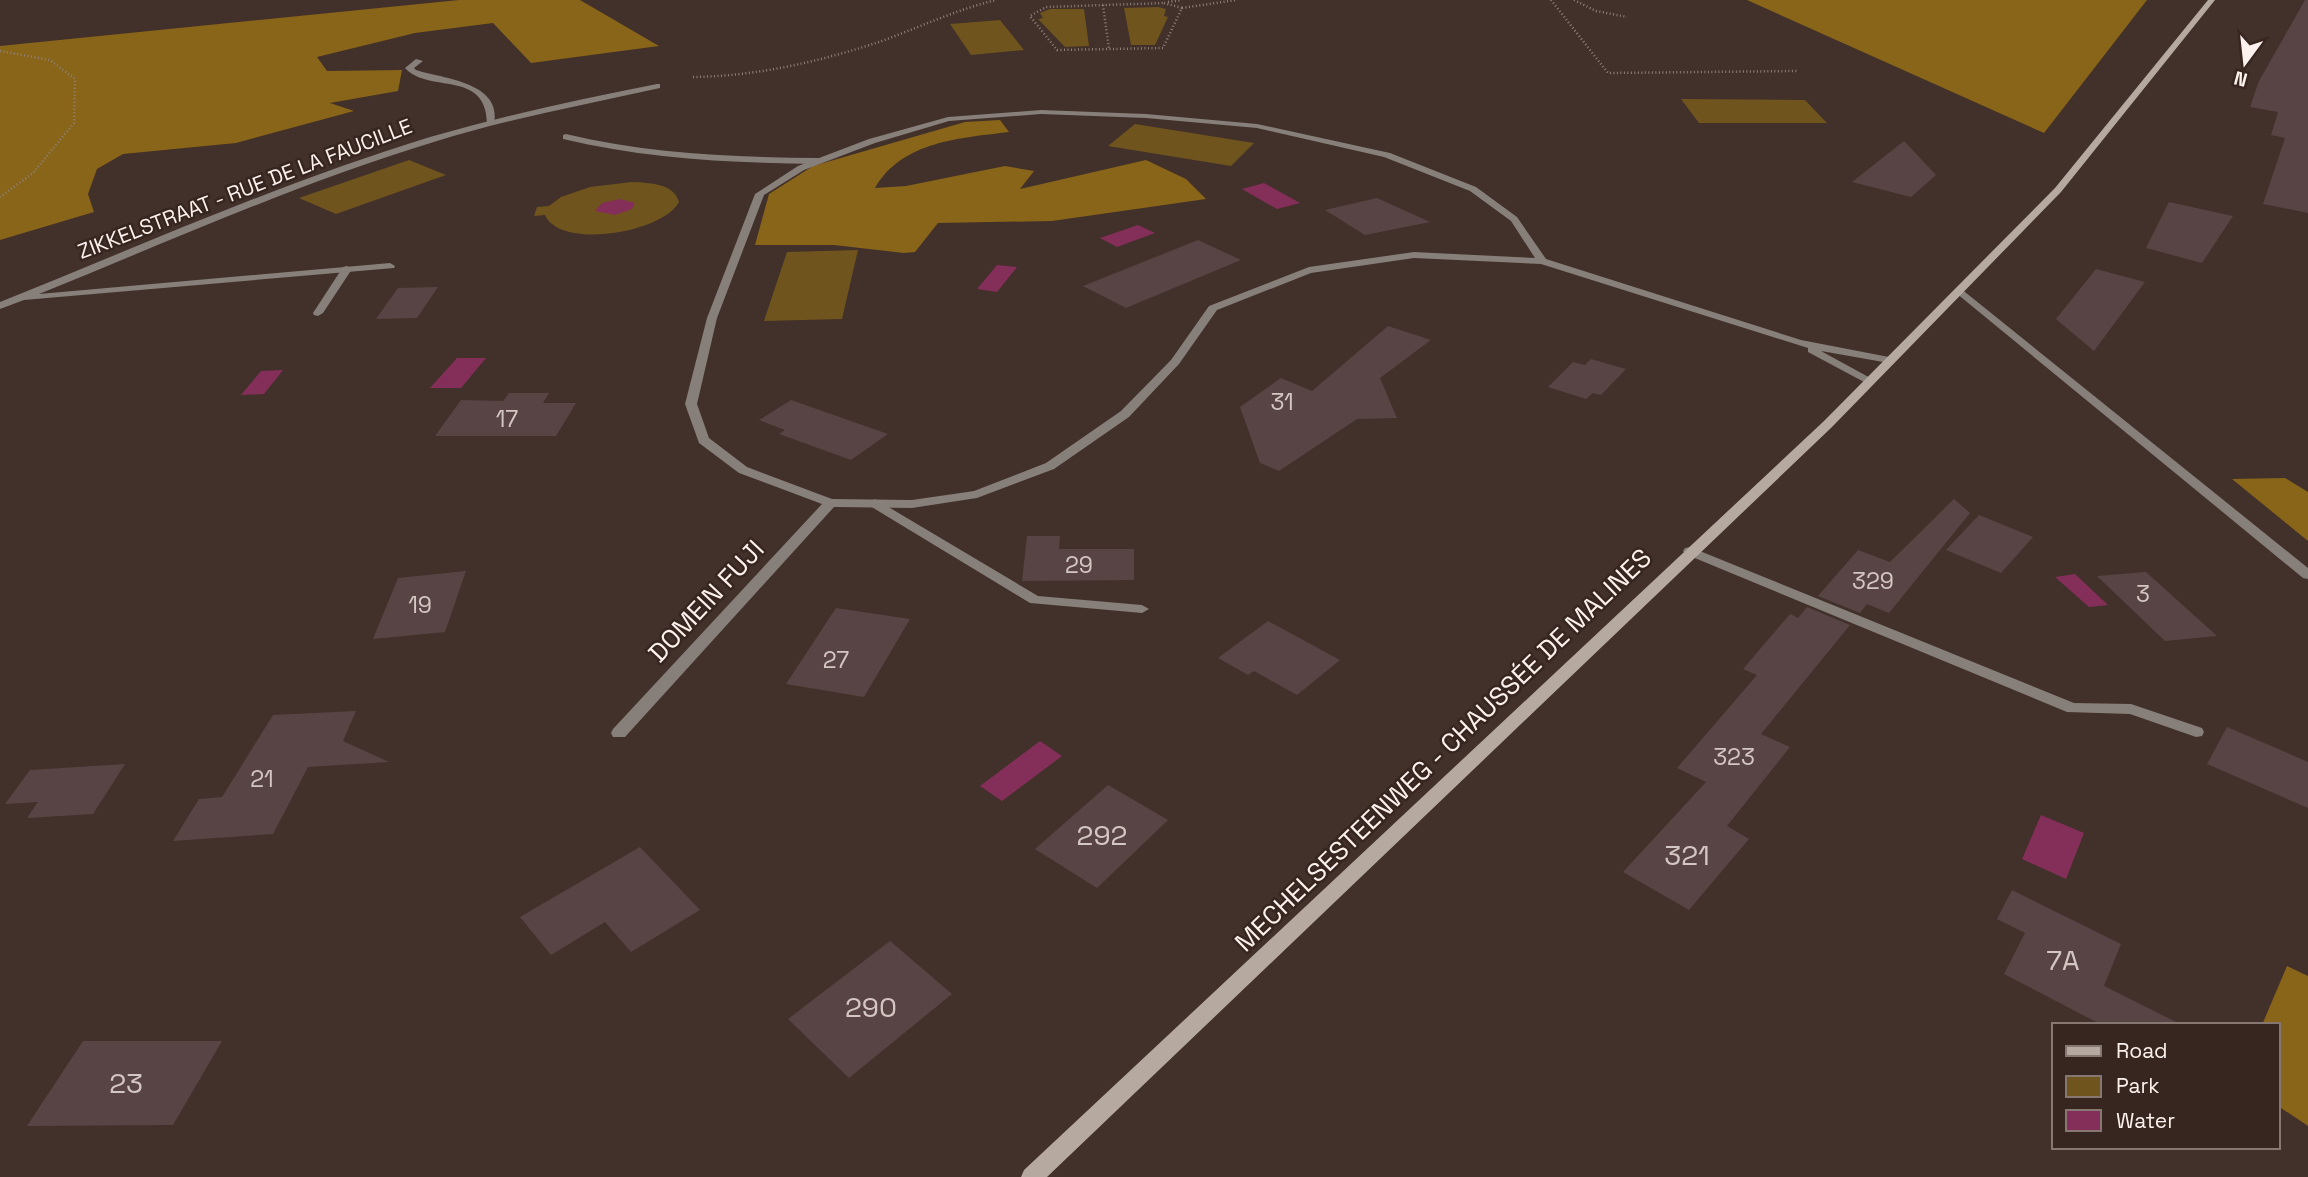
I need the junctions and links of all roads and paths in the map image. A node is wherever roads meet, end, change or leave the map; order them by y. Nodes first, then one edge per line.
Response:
1 (996, 0) edge
2 (1181, 0) edge
3 (1236, 0) edge
4 (1551, 0) edge
5 (1574, 0) edge
6 (2212, 0) edge
7 (1164, 3) junction
8 (1103, 5) junction
9 (1182, 8) junction
10 (1627, 17) dead end
11 (1109, 49) junction
12 (0, 51) edge
13 (419, 61) dead end
14 (1797, 71) dead end
15 (693, 77) dead end
16 (657, 86) dead end
17 (491, 123) junction
18 (566, 137) dead end
19 (818, 162) junction
20 (0, 197) edge
21 (1542, 261) junction
22 (390, 266) dead end
23 (347, 270) junction
24 (1960, 291) junction
25 (13, 299) junction
26 (0, 306) edge
27 (318, 313) dead end
28 (1799, 342) junction
29 (1889, 360) junction
30 (1868, 380) junction
31 (830, 503) junction
32 (876, 503) junction
33 (1690, 551) junction
34 (2308, 575) edge
35 (1142, 609) dead end
36 (2196, 732) dead end
37 (619, 733) dead end
38 (1032, 1177) edge

1 - 15 path
2 - 7 path
3 - 9 path
4 - 14 path
5 - 10 path
6 - 24 main road, MECHELSESTEENWEG - CHAUSSÉE DE MALINES
7 - 8 path
7 - 9 path
8 - 11 path
8 - 11 path
9 - 11 path
12 - 20 path
13 - 17 street
16 - 17 street, ZIKKELSTRAAT - RUE DE LA FAUCILLE
17 - 25 street, ZIKKELSTRAAT - RUE DE LA FAUCILLE
18 - 19 street
19 - 21 street
19 - 31 street
21 - 28 street
21 - 32 street
22 - 23 street, ZIKKELSTRAAT - RUE DE LA FAUCILLE
23 - 25 street, ZIKKELSTRAAT - RUE DE LA FAUCILLE
23 - 27 street
24 - 29 main road, MECHELSESTEENWEG - CHAUSSÉE DE MALINES
24 - 34 street
25 - 26 street, ZIKKELSTRAAT - RUE DE LA FAUCILLE
28 - 29 street
28 - 30 street
29 - 30 main road, MECHELSESTEENWEG - CHAUSSÉE DE MALINES
30 - 33 main road, MECHELSESTEENWEG - CHAUSSÉE DE MALINES
31 - 32 street
31 - 37 street, DOMEIN FUJI
32 - 35 street
33 - 36 street
33 - 38 main road, MECHELSESTEENWEG - CHAUSSÉE DE MALINES

